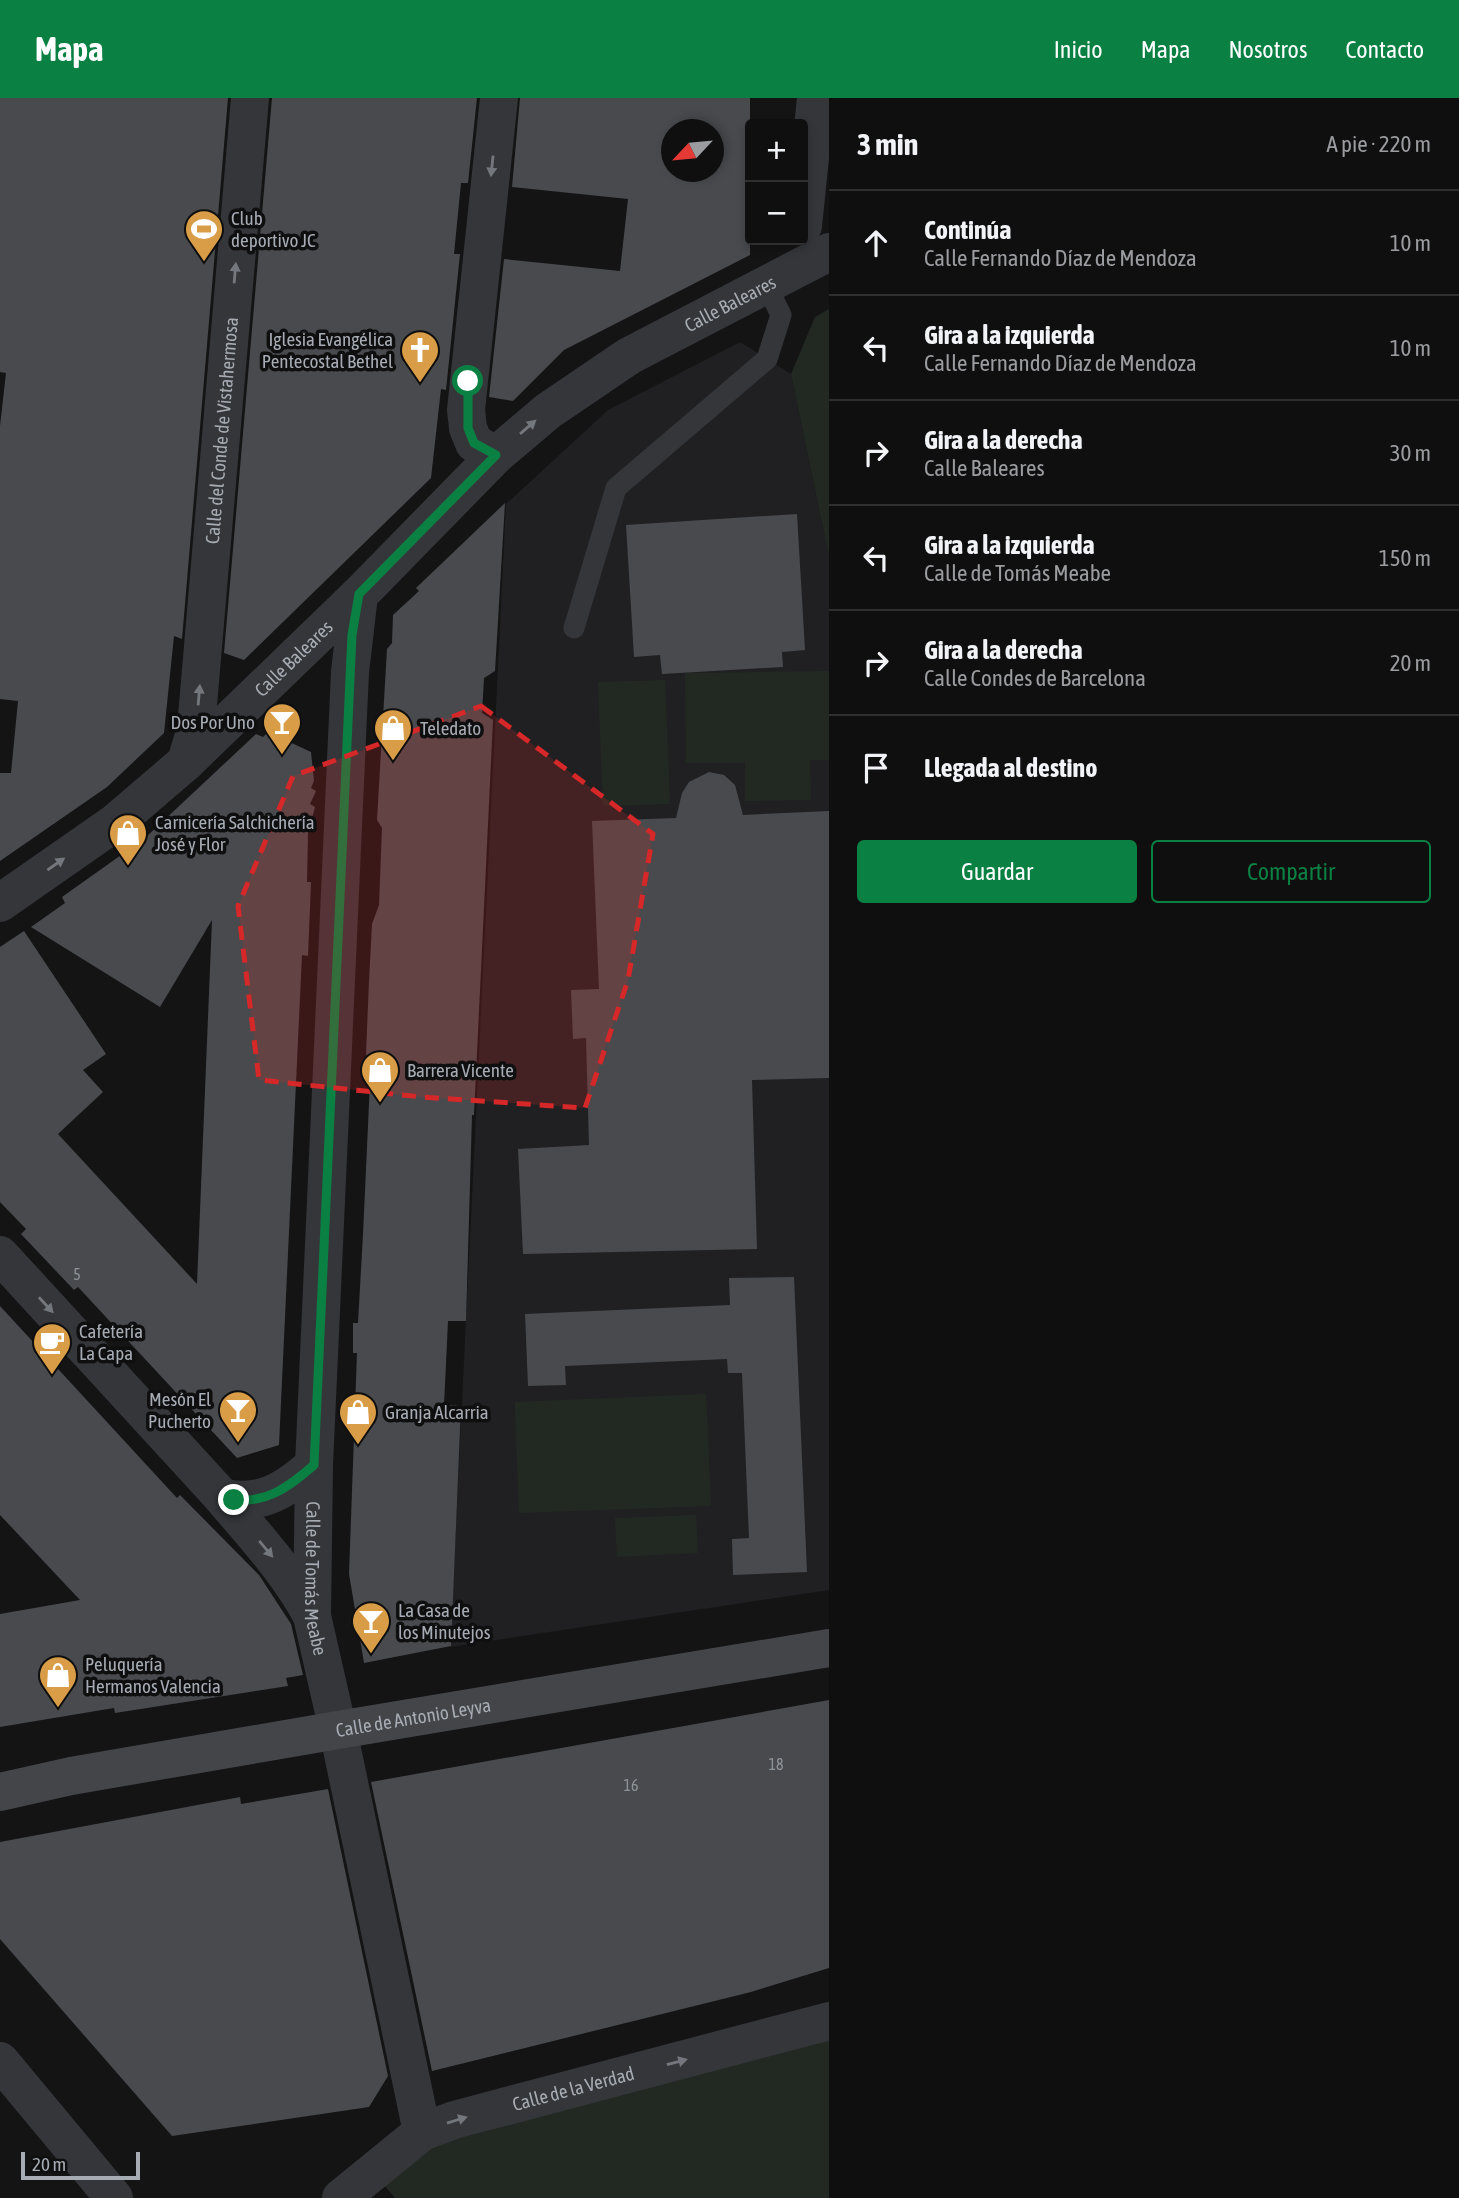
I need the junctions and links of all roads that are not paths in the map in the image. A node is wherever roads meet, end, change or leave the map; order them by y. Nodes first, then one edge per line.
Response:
1 (250, 98) edge
2 (499, 98) edge
3 (816, 98) edge
4 (807, 182) edge
5 (799, 261) edge
6 (496, 455) junction
7 (359, 594) junction
8 (574, 628) dead end
9 (186, 762) junction
10 (0, 903) edge
11 (0, 1255) edge
12 (314, 1465) junction
13 (222, 1497) junction
14 (312, 1616) junction
15 (829, 1648) edge
16 (338, 1730) junction
17 (0, 1792) edge
18 (829, 2021) edge
19 (0, 2061) edge
20 (422, 2132) junction
21 (114, 2198) edge
22 (341, 2198) edge

9 -> 1 street, Calle del Conde de Vistahermosa
2 -> 6 street
3 - 4 street
6 -> 5 street, Calle Baleares
5 - 8 lane
6 - 7 street, Calle Baleares
7 - 9 street, Calle Baleares
7 - 12 street, Calle de Tomás Meabe
10 -> 9 street, Calle Baleares
11 -> 13 street
12 - 13 street
12 - 14 street, Calle de Tomás Meabe
13 -> 14 street
14 - 16 street, Calle de Tomás Meabe
15 - 16 main road, Calle de Antonio Leyva
16 - 17 main road, Calle de Antonio Leyva
16 - 20 street, Calle de Tomás Meabe
20 -> 18 street, Calle de la Verdad
19 - 21 street
20 - 22 street, Calle de la Verdad

